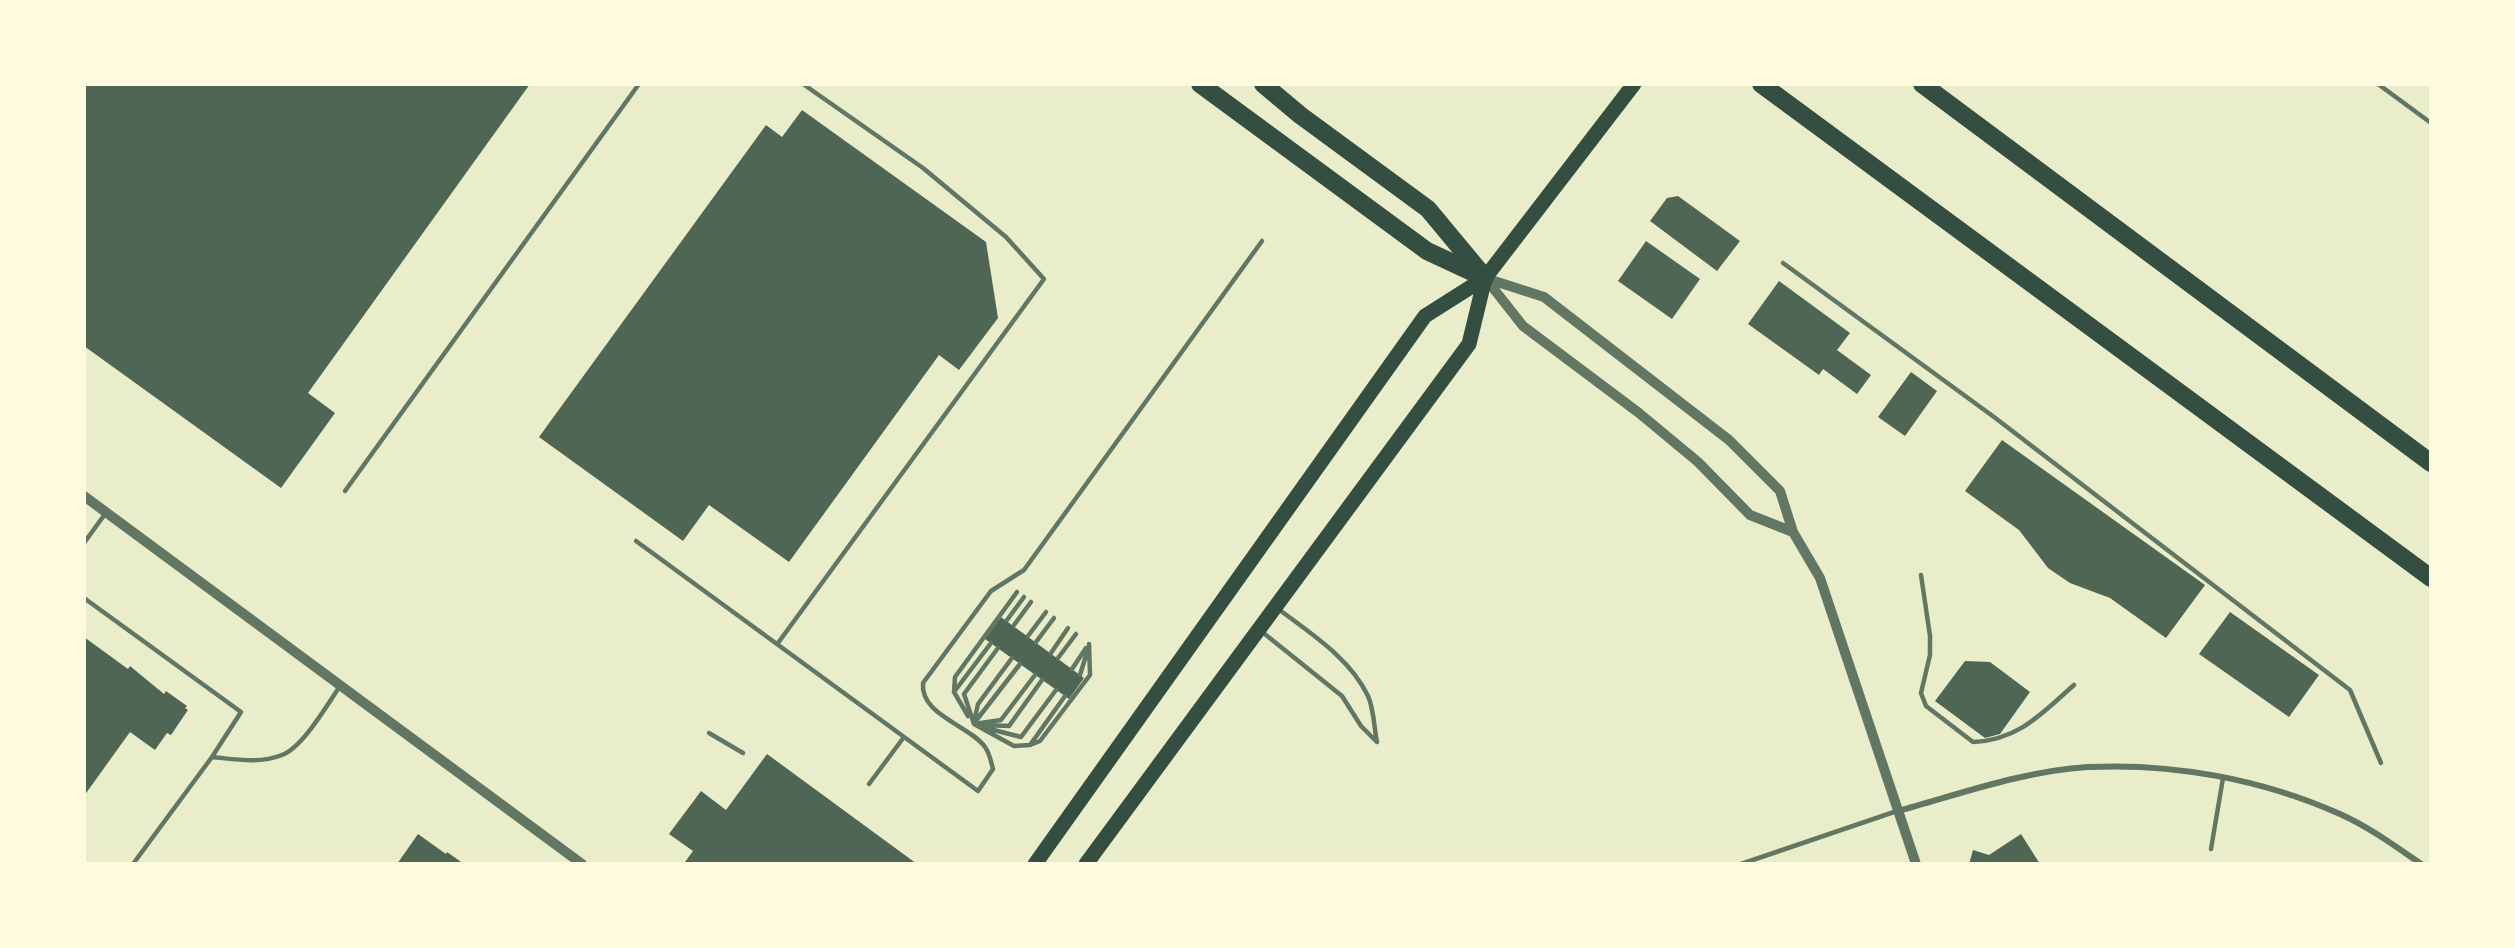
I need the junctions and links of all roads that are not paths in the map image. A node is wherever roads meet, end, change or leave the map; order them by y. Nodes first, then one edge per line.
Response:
1 (639, 84) edge
2 (803, 84) edge
3 (1200, 84) edge
4 (1263, 84) edge
5 (1634, 84) edge
6 (1761, 84) edge
7 (2378, 84) edge
8 (1925, 86) edge
9 (2431, 123) edge
10 (1262, 241) dead end
11 (1783, 263) dead end
12 (1485, 278) junction
13 (2431, 463) edge
14 (345, 491) dead end
15 (84, 496) edge
16 (106, 513) junction
17 (1792, 532) junction
18 (636, 541) dead end
19 (84, 543) edge
20 (1921, 575) dead end
21 (2431, 578) edge
22 (1017, 592) dead end
23 (1024, 597) dead end
24 (84, 598) edge
25 (1031, 602) dead end
26 (1275, 606) junction
27 (1046, 612) dead end
28 (1054, 618) dead end
29 (1007, 620) dead end
30 (1014, 625) dead end
31 (1068, 628) dead end
32 (1258, 629) junction
33 (1076, 634) dead end
34 (1028, 636) dead end
35 (1036, 642) dead end
36 (778, 643) junction
37 (991, 643) dead end
38 (1089, 644) junction
39 (998, 648) dead end
40 (1051, 653) dead end
41 (1012, 658) dead end
42 (1058, 658) dead end
43 (1020, 664) dead end
44 (1072, 669) dead end
45 (1035, 675) dead end
46 (1080, 675) dead end
47 (1042, 680) dead end
48 (2074, 685) dead end
49 (340, 686) junction
50 (1056, 690) dead end
51 (954, 692) junction
52 (1065, 696) dead end
53 (974, 724) junction
54 (709, 733) dead end
55 (968, 733) junction
56 (904, 737) junction
57 (1030, 745) junction
58 (743, 753) dead end
59 (212, 757) junction
60 (2381, 763) dead end
61 (2223, 778) junction
62 (869, 784) dead end
63 (1898, 811) junction
64 (2211, 849) dead end
65 (133, 864) edge
66 (582, 864) edge
67 (1035, 864) edge
68 (1086, 864) edge
69 (1741, 864) edge
70 (1916, 864) edge
71 (2421, 864) edge

1 - 14 lane
2 - 36 lane
3 - 12 highway
4 - 12 highway
5 - 12 main road
6 - 21 highway
7 - 9 lane
8 - 13 highway
10 - 55 lane
11 - 60 lane
12 - 17 street
12 - 17 street
12 - 26 main road
12 - 67 main road
15 - 16 street
16 - 19 lane
16 - 49 street
17 - 63 street
18 - 36 lane
20 - 48 lane
22 - 51 lane
23 - 29 lane
24 - 59 lane
25 - 30 lane
26 - 32 main road
26 - 32 lane
27 - 34 lane
28 - 35 lane
31 - 40 lane
32 - 68 main road
33 - 42 lane
36 - 56 lane
37 - 51 lane
38 - 44 lane
38 - 46 lane
38 - 57 lane
39 - 53 lane
41 - 53 lane
43 - 53 lane
45 - 53 lane
47 - 53 lane
49 - 59 lane
49 - 66 street
50 - 53 lane
51 - 53 lane
52 - 57 lane
53 - 55 lane
53 - 57 lane
54 - 58 lane
55 - 56 lane
56 - 62 lane
59 - 65 lane
61 - 63 street
61 - 64 lane
61 - 71 street
63 - 69 lane
63 - 70 street

